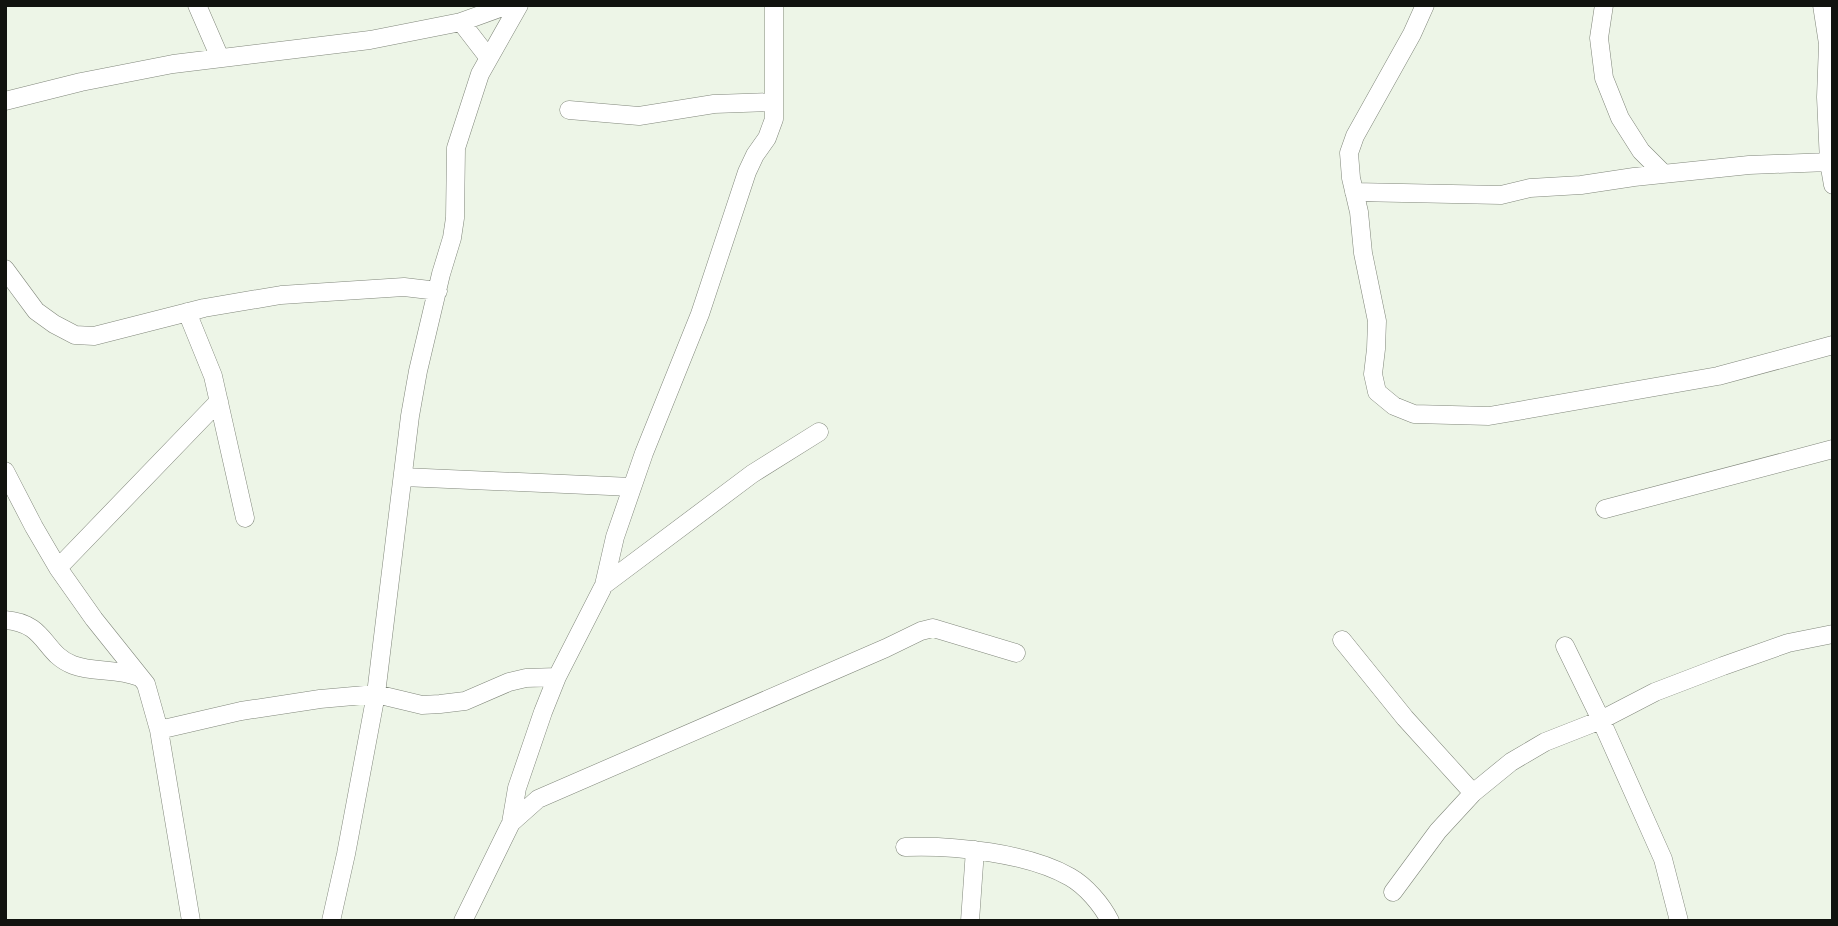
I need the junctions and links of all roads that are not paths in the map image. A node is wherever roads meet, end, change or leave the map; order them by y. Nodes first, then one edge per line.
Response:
1 (197, 5) edge
2 (508, 5) edge
3 (519, 5) edge
4 (774, 5) edge
5 (1425, 5) edge
6 (1604, 5) edge
7 (1822, 5) edge
8 (461, 22) junction
9 (488, 57) junction
10 (220, 58) junction
11 (5, 101) edge
12 (774, 102) junction
13 (569, 110) dead end
14 (1829, 162) junction
15 (1664, 174) junction
16 (1833, 185) edge
17 (1354, 192) junction
18 (5, 269) edge
19 (438, 291) junction
20 (187, 312) junction
21 (1833, 345) edge
22 (219, 401) junction
23 (819, 432) dead end
24 (1833, 449) edge
25 (5, 471) edge
26 (402, 477) junction
27 (632, 487) junction
28 (1605, 509) dead end
29 (245, 518) dead end
30 (58, 568) junction
31 (604, 585) junction
32 (5, 620) edge
33 (1833, 634) edge
34 (1342, 640) dead end
35 (1565, 646) dead end
36 (1016, 653) dead end
37 (139, 677) junction
38 (557, 677) junction
39 (376, 694) junction
40 (1601, 720) junction
41 (159, 730) junction
42 (1473, 793) junction
43 (511, 823) junction
44 (905, 848) dead end
45 (975, 850) junction
46 (1393, 892) dead end
47 (191, 921) edge
48 (331, 921) edge
49 (463, 921) edge
50 (970, 921) edge
51 (1110, 921) edge
52 (1679, 921) edge

1 - 10 street
2 - 8 street
3 - 9 street
4 - 12 street
5 - 17 street
6 - 15 street
7 - 14 street
8 - 9 street
8 - 10 street
9 - 19 street
10 - 11 street
12 - 13 street
12 - 27 street
14 - 15 street
14 - 16 street
15 - 17 street
17 - 21 street
18 - 20 street
19 - 20 street
19 - 26 street
20 - 22 street
22 - 29 street
22 - 30 street
23 - 31 street
24 - 28 street
25 - 30 street
26 - 27 street
26 - 39 street
27 - 31 street
30 - 37 street
31 - 38 street
32 - 37 street
33 - 40 street
34 - 42 street
35 - 40 street
36 - 43 street
37 - 41 street
38 - 39 street
38 - 43 street
39 - 41 street
39 - 48 street
40 - 42 street
40 - 52 street
41 - 47 street
42 - 46 street
43 - 49 street
44 - 45 street
45 - 50 street
45 - 51 street

